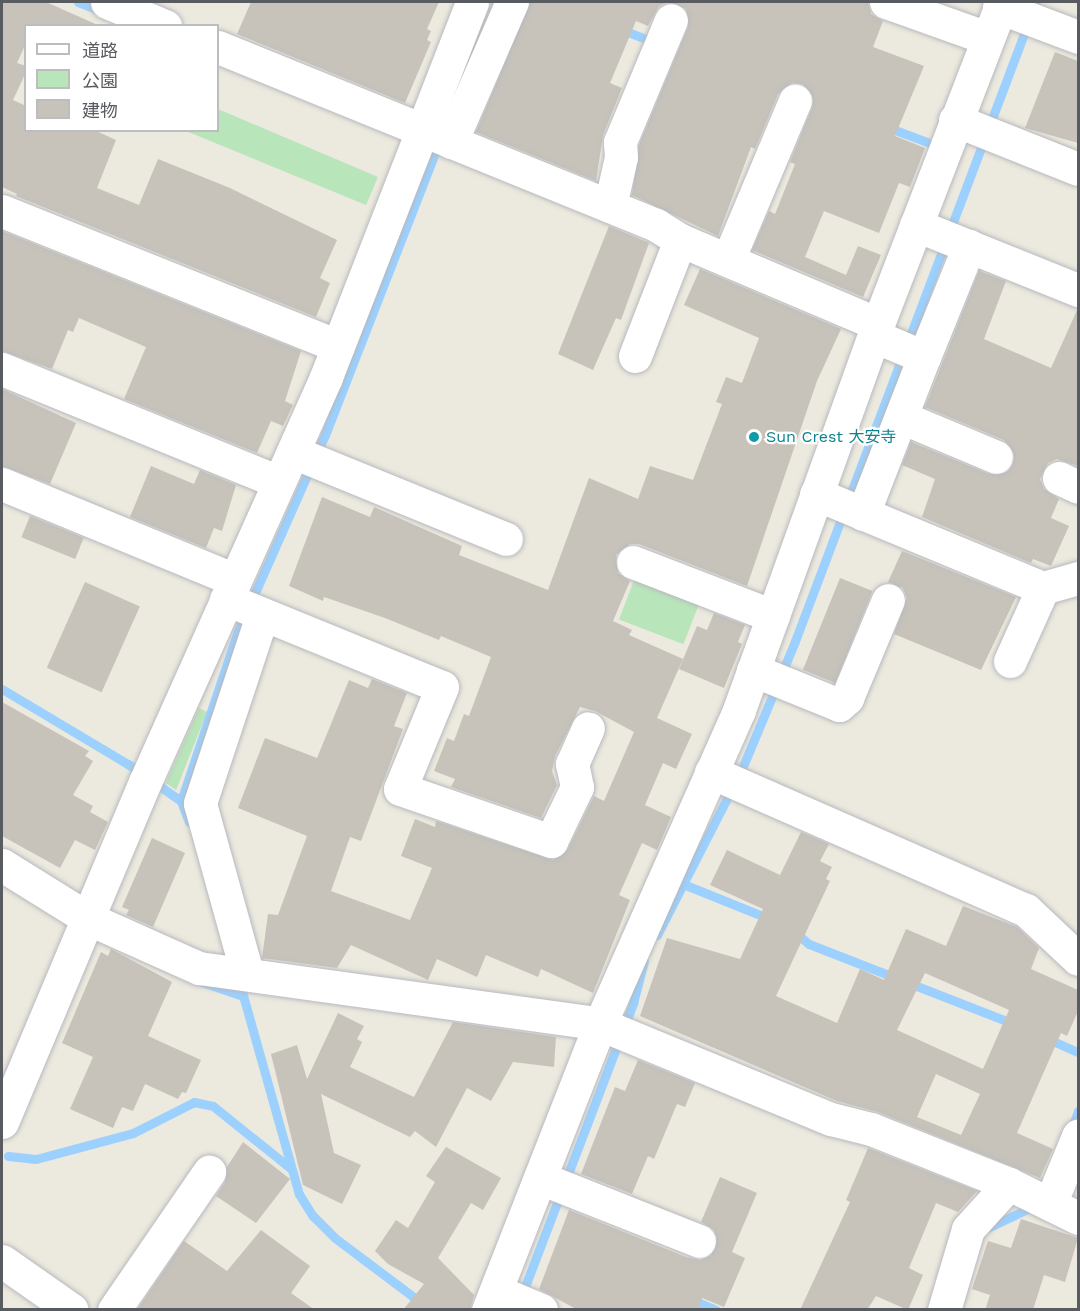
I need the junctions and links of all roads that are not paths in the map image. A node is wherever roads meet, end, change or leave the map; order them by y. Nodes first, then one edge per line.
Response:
1 (107, 2) edge
2 (472, 2) edge
3 (512, 2) edge
4 (886, 2) edge
5 (1035, 16) edge
6 (671, 20) dead end
7 (160, 24) edge
8 (987, 38) junction
9 (219, 47) edge
10 (795, 101) dead end
11 (977, 129) junction
12 (438, 137) junction
13 (1078, 169) edge
14 (610, 206) junction
15 (2, 211) edge
16 (945, 237) junction
17 (680, 240) junction
18 (728, 260) junction
19 (1078, 290) edge
20 (897, 343) junction
21 (338, 345) junction
22 (635, 356) dead end
23 (2, 369) edge
24 (901, 417) junction
25 (996, 457) dead end
26 (307, 458) junction
27 (279, 482) junction
28 (2, 484) edge
29 (843, 505) junction
30 (506, 539) dead end
31 (633, 562) dead end
32 (1077, 573) edge
33 (1043, 588) junction
34 (888, 600) dead end
35 (243, 602) junction
36 (773, 615) junction
37 (1010, 661) dead end
38 (769, 677) junction
39 (588, 728) dead end
40 (727, 779) junction
41 (2, 865) edge
42 (87, 918) junction
43 (1078, 959) edge
44 (236, 973) junction
45 (616, 1030) junction
46 (2, 1122) edge
47 (1078, 1136) edge
48 (208, 1172) dead end
49 (557, 1184) junction
50 (1043, 1200) edge
51 (699, 1241) dead end
52 (2, 1261) edge
53 (513, 1302) edge
54 (72, 1310) edge
55 (114, 1310) edge
56 (944, 1310) edge

1 - 7 street
2 - 12 street
3 - 12 street
4 - 8 street
5 - 8 street
6 - 14 street
8 - 11 street
9 - 12 street
10 - 18 street
11 - 13 street
11 - 16 street
12 - 14 street
12 - 21 street
14 - 17 street
15 - 21 street
16 - 19 street
16 - 20 street
16 - 20 street
17 - 18 street
17 - 22 street
18 - 20 street
20 - 24 street
20 - 29 street
21 - 26 street
23 - 27 street
24 - 25 street
24 - 29 street
26 - 27 street
26 - 30 street
27 - 35 street
28 - 35 street
29 - 33 street
29 - 36 street
31 - 36 street
32 - 33 street
33 - 37 street
34 - 38 street
35 - 39 street
35 - 42 street
35 - 44 street
36 - 38 street
38 - 40 street
40 - 43 street
40 - 45 street
41 - 42 street
42 - 44 street
42 - 46 street
44 - 45 street
45 - 49 street
45 - 50 street
47 - 50 street
48 - 55 street
49 - 51 street
49 - 53 street
50 - 56 street
52 - 54 street

